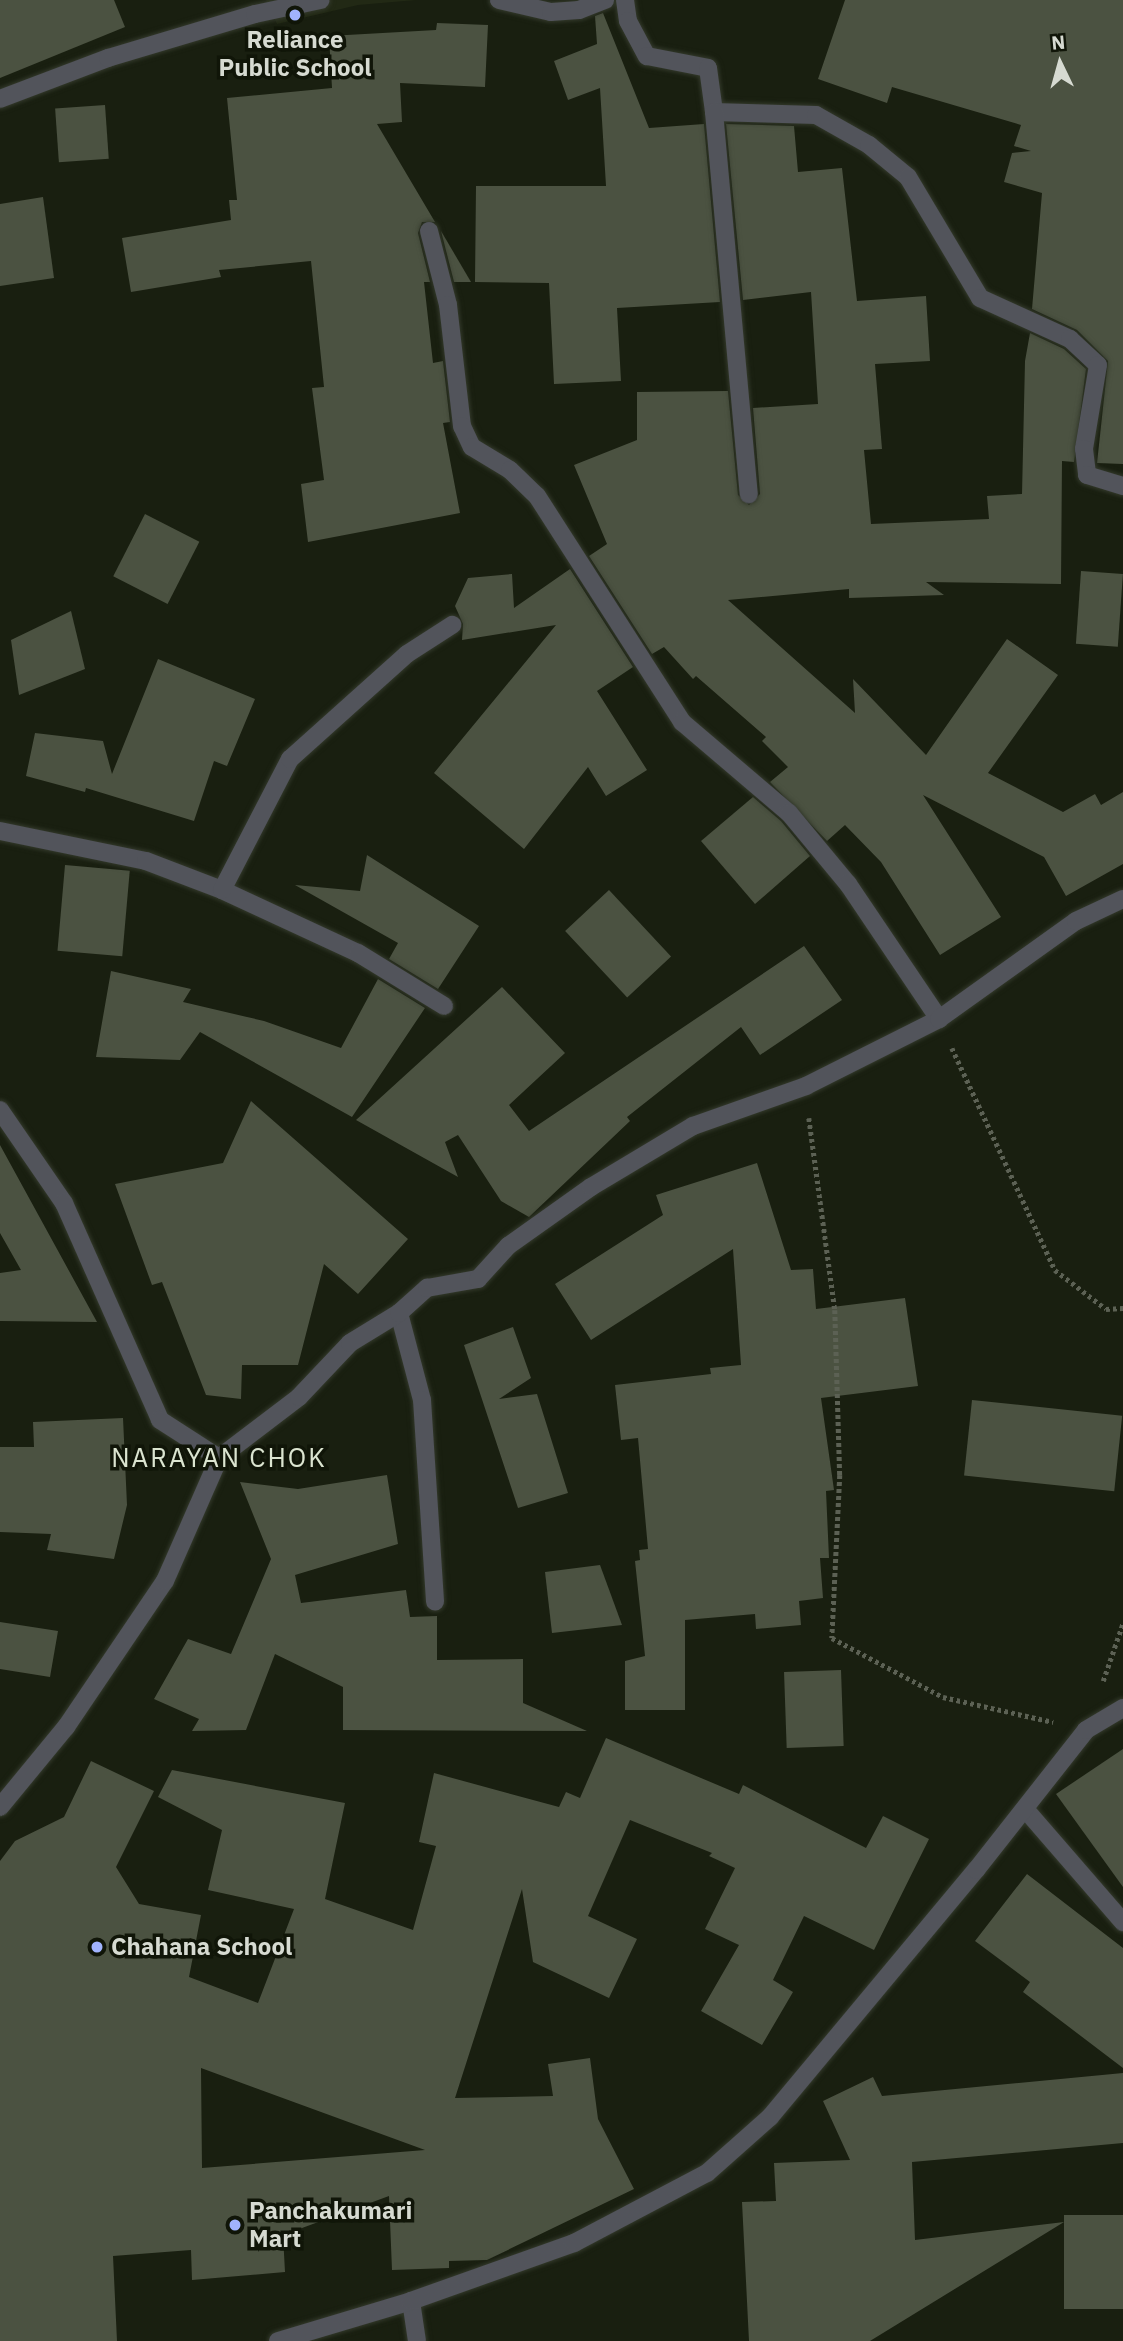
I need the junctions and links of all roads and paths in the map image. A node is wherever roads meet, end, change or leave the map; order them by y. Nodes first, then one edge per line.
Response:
1 (321, 0) edge
2 (499, 0) edge
3 (606, 0) edge
4 (625, 0) edge
5 (0, 99) edge
6 (714, 112) junction
7 (429, 231) dead end
8 (1123, 486) edge
9 (749, 495) dead end
10 (452, 625) dead end
11 (0, 831) edge
12 (222, 890) junction
13 (1123, 899) edge
14 (444, 1006) dead end
15 (939, 1019) junction
16 (806, 1086) junction
17 (0, 1111) edge
18 (1123, 1308) edge
19 (399, 1313) junction
20 (219, 1458) junction
21 (435, 1602) dead end
22 (1123, 1623) edge
23 (1123, 1707) edge
24 (1086, 1730) junction
25 (0, 1807) edge
26 (1025, 1809) junction
27 (1123, 1922) edge
28 (411, 2301) junction
29 (278, 2341) edge
30 (417, 2341) edge

1 - 5 street
2 - 3 street
4 - 6 street
6 - 8 street
6 - 9 street
7 - 15 street
10 - 12 street
11 - 12 street
12 - 14 street
13 - 15 street
15 - 16 street
15 - 18 path
16 - 19 street
16 - 24 path
17 - 20 street
19 - 20 street
19 - 21 street
20 - 25 street
22 - 24 path
23 - 24 street
24 - 26 street
26 - 27 street
26 - 28 street
28 - 29 street
28 - 30 street

